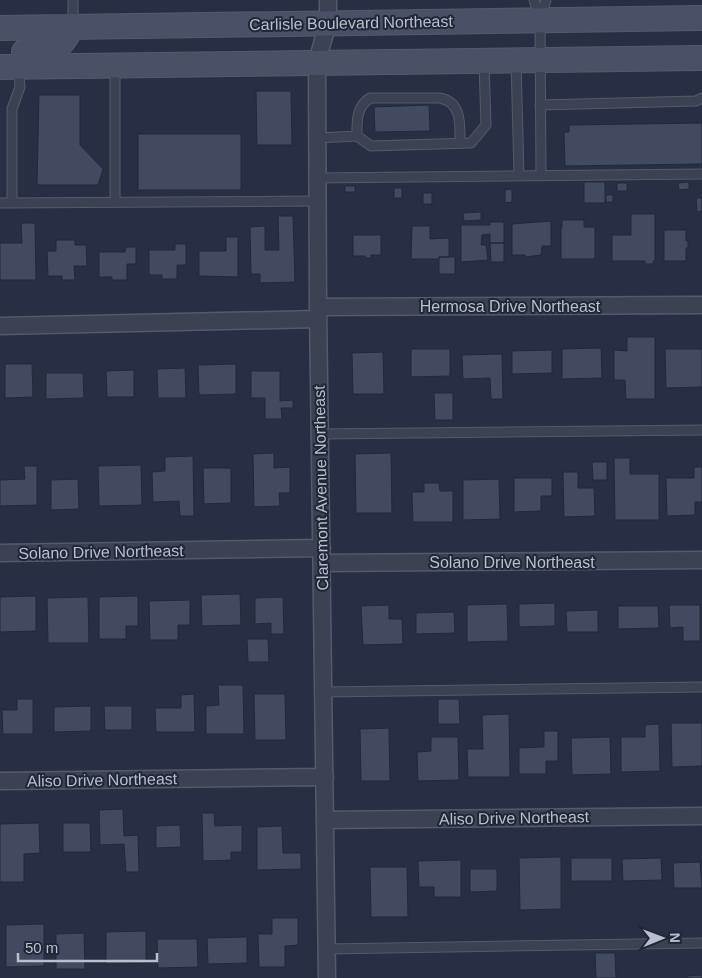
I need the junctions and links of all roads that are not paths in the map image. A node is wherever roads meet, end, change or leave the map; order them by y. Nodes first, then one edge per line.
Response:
1 (73, 0) edge
2 (540, 7) edge
3 (328, 11) edge
4 (702, 18) edge
5 (73, 26) junction
6 (0, 28) edge
7 (0, 52) edge
8 (702, 58) edge
9 (540, 59) junction
10 (484, 60) junction
11 (516, 60) junction
12 (316, 62) junction
13 (116, 65) junction
14 (9, 67) edge
15 (702, 98) edge
16 (540, 105) junction
17 (357, 136) junction
18 (317, 138) junction
19 (460, 143) junction
20 (702, 174) edge
21 (519, 176) junction
22 (541, 176) junction
23 (317, 178) junction
24 (318, 201) junction
25 (115, 202) junction
26 (0, 203) edge
27 (12, 203) junction
28 (702, 304) edge
29 (318, 313) junction
30 (0, 326) edge
31 (702, 430) edge
32 (320, 434) junction
33 (0, 553) edge
34 (322, 556) junction
35 (702, 560) edge
36 (702, 687) edge
37 (324, 692) junction
38 (325, 777) junction
39 (0, 781) edge
40 (702, 816) edge
41 (325, 820) junction
42 (702, 943) edge
43 (327, 949) junction
44 (327, 978) edge

1 - 5 lane
2 - 3 main road, Carlisle Boulevard Northeast
2 - 4 main road, Carlisle Boulevard Northeast
2 - 9 lane
3 - 5 main road, Carlisle Boulevard Northeast
3 - 12 street, Claremont Avenue Northeast
5 - 6 main road, Carlisle Boulevard Northeast
5 - 7 main road
8 - 9 main road
9 - 11 main road
9 - 16 lane
10 - 11 main road
10 - 12 main road
10 - 19 lane
11 - 21 lane
12 - 13 main road
12 - 18 street, Claremont Avenue Northeast
13 - 14 main road
13 - 25 lane
14 - 27 lane
15 - 16 lane
16 - 22 lane
17 - 18 lane
17 - 19 lane
17 - 19 lane
18 - 23 street, Claremont Avenue Northeast
20 - 22 lane
21 - 22 lane
21 - 23 lane
23 - 24 street, Claremont Avenue Northeast
24 - 25 lane
24 - 29 street, Claremont Avenue Northeast
25 - 27 lane
26 - 27 lane
28 - 29 street, Hermosa Drive Northeast
29 - 30 street, Hermosa Drive Northeast
29 - 32 street, Claremont Avenue Northeast
31 - 32 lane
32 - 34 street, Claremont Avenue Northeast
33 - 34 street, Solano Drive Northeast
34 - 35 street, Solano Drive Northeast
34 - 37 street, Claremont Avenue Northeast
36 - 37 lane
37 - 38 street, Claremont Avenue Northeast
38 - 39 street, Aliso Drive Northeast
38 - 41 street, Claremont Avenue Northeast
40 - 41 street, Aliso Drive Northeast
41 - 43 street, Claremont Avenue Northeast
42 - 43 lane
43 - 44 street, Claremont Avenue Northeast

